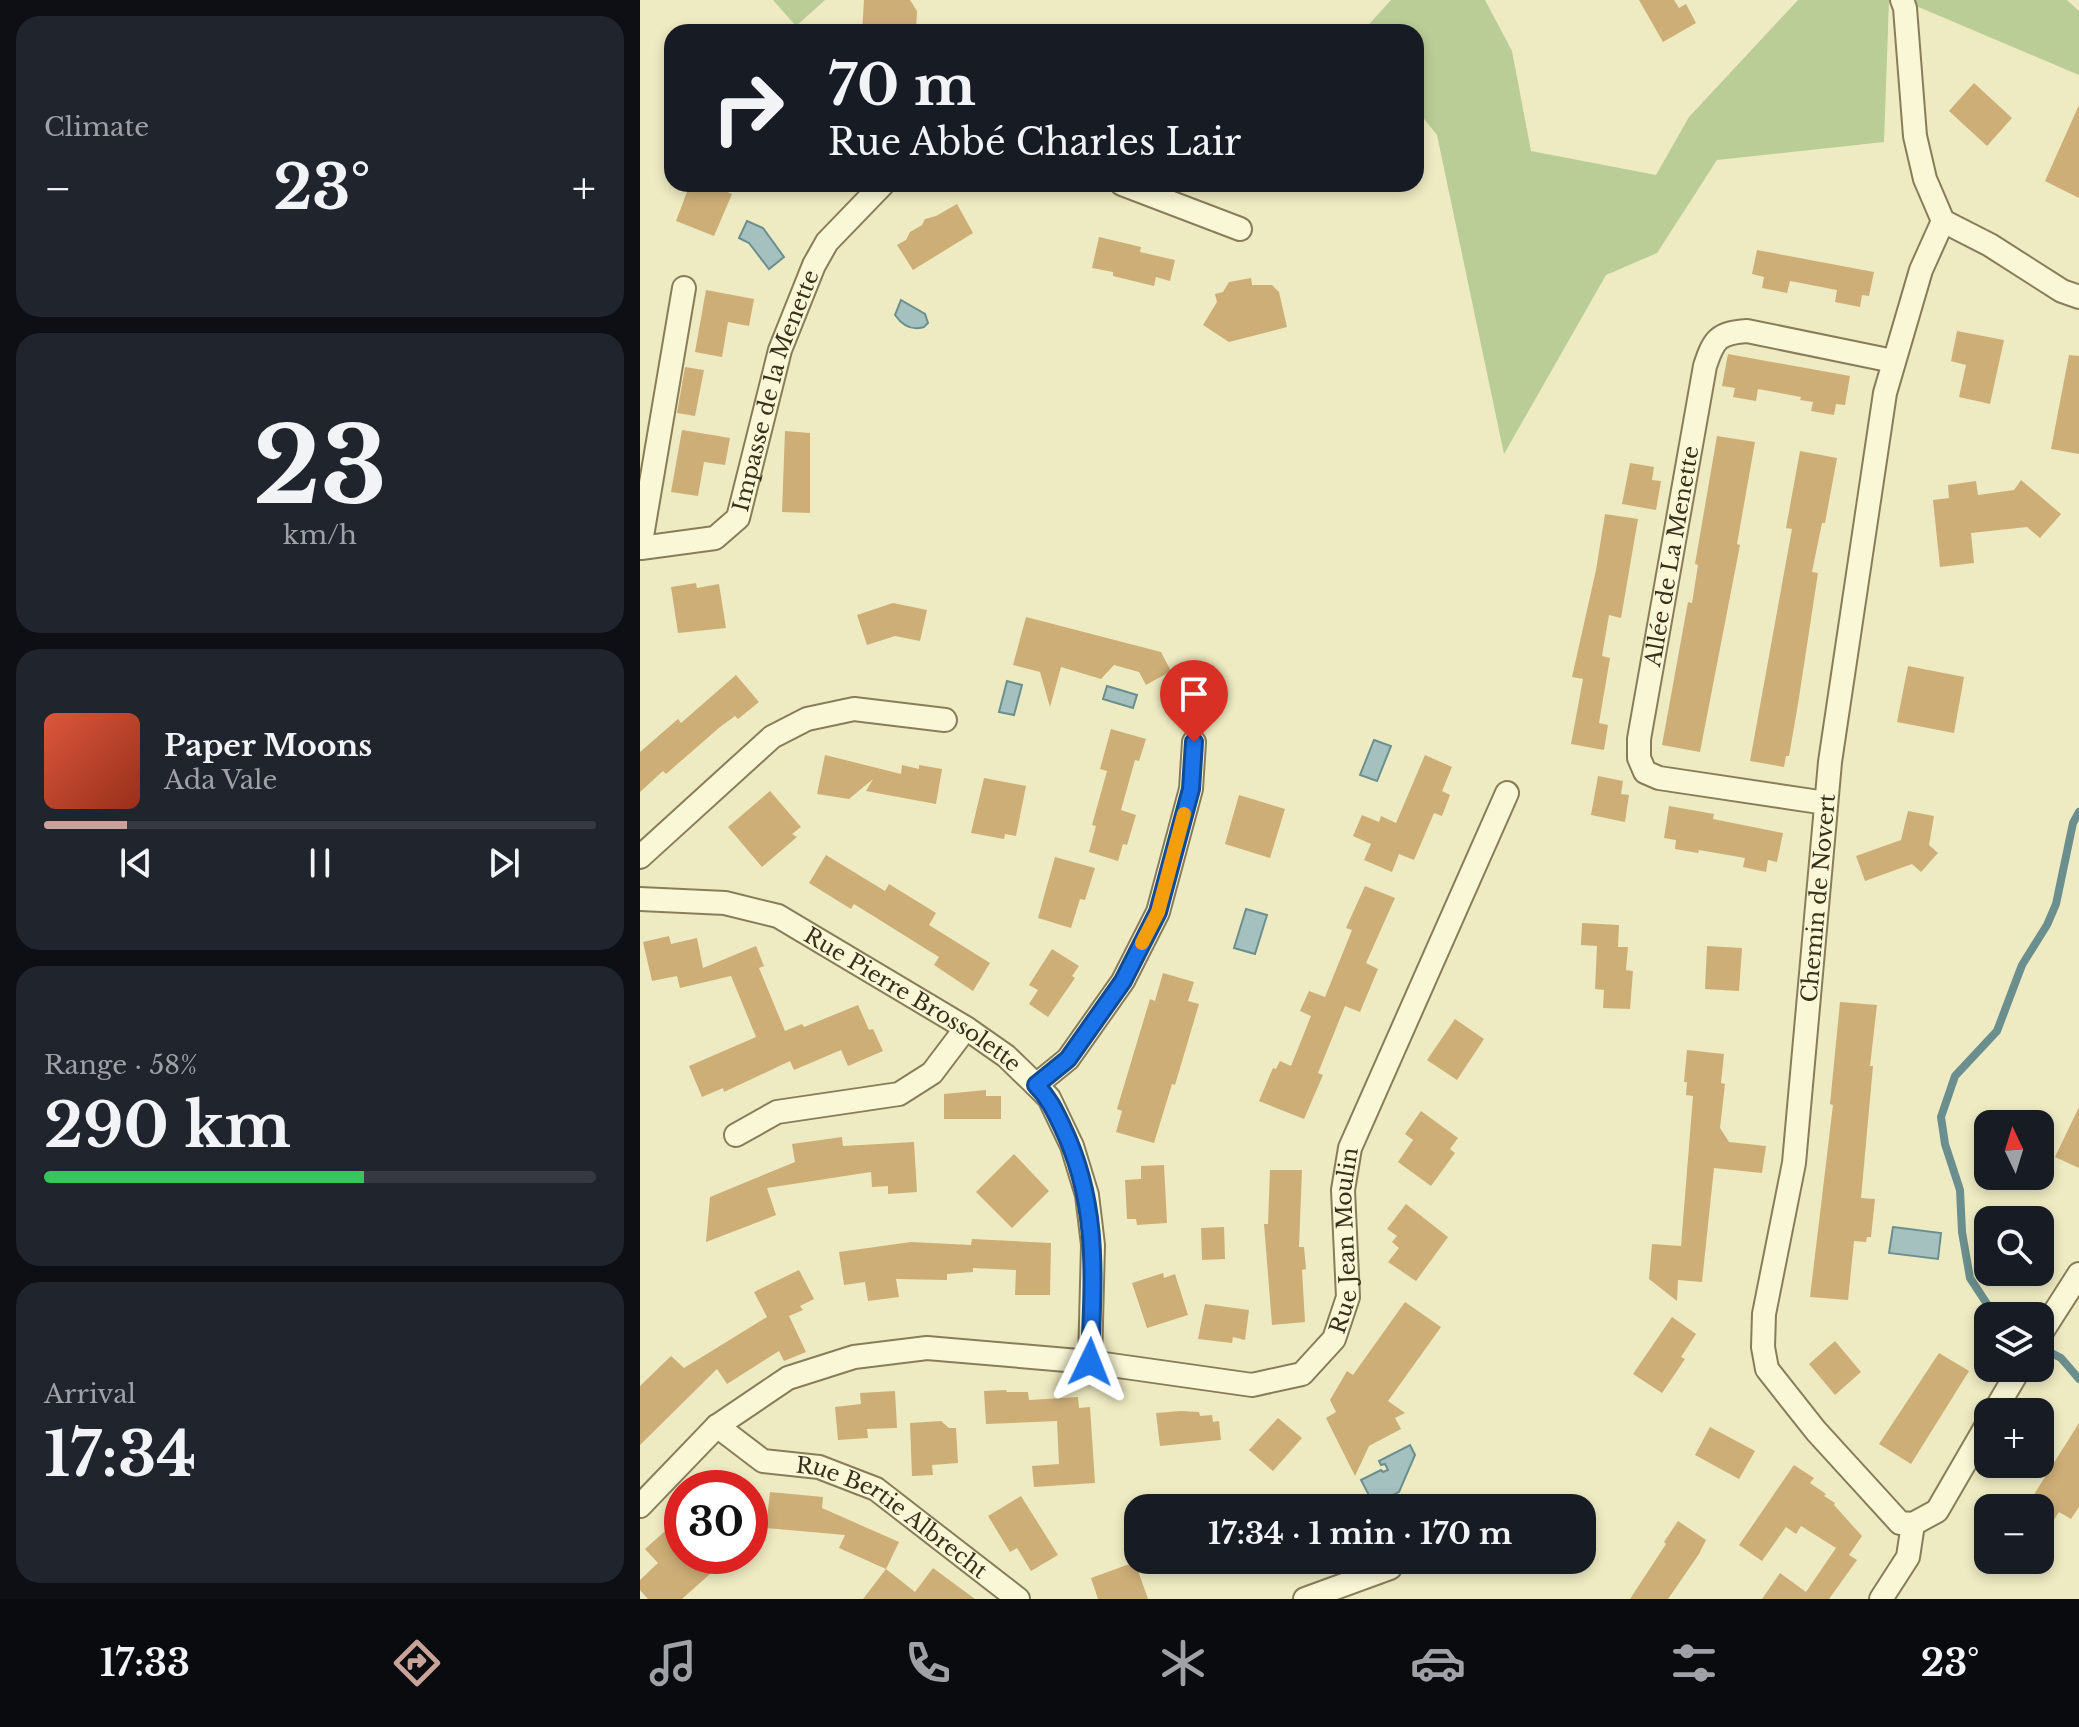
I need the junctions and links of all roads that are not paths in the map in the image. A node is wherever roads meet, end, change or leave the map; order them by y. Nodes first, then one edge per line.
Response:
1 (1902, 0) edge
2 (875, 192) edge
3 (1143, 192) edge
4 (1943, 221) junction
5 (1240, 229) dead end
6 (684, 288) dead end
7 (2079, 297) edge
8 (1893, 361) junction
9 (641, 548) edge
10 (945, 720) dead end
11 (1194, 742) dead end
12 (1507, 793) dead end
13 (1826, 803) junction
14 (640, 857) edge
15 (640, 899) edge
16 (966, 1028) junction
17 (1036, 1085) junction
18 (736, 1135) dead end
19 (2079, 1274) edge
20 (2054, 1314) edge
21 (1090, 1362) junction
22 (717, 1426) junction
23 (1974, 1447) edge
24 (640, 1506) edge
25 (1913, 1524) junction
26 (1374, 1574) edge
27 (1018, 1599) edge
28 (1305, 1599) edge
29 (1881, 1599) edge

1 - 4 street
2 - 9 street, Impasse de la Menette
3 - 5 street
4 - 7 street
4 - 8 street, Chemin de Novert
6 - 9 street
8 - 13 street, Chemin de Novert
8 - 13 street, Allée de La Menette
10 - 14 street
11 - 17 street
12 - 21 street, Rue Jean Moulin
13 - 25 street, Chemin de Novert
15 - 16 street, Rue Pierre Brossolette
16 - 17 street, Rue Pierre Brossolette
16 - 18 street
17 - 21 street, Rue Pierre Brossolette
19 - 20 street
21 - 22 street, Rue Jean Moulin
22 - 24 street, Rue Jean Moulin
22 - 27 street, Rue Bertie Albrecht
23 - 25 street
25 - 29 street
26 - 28 street

